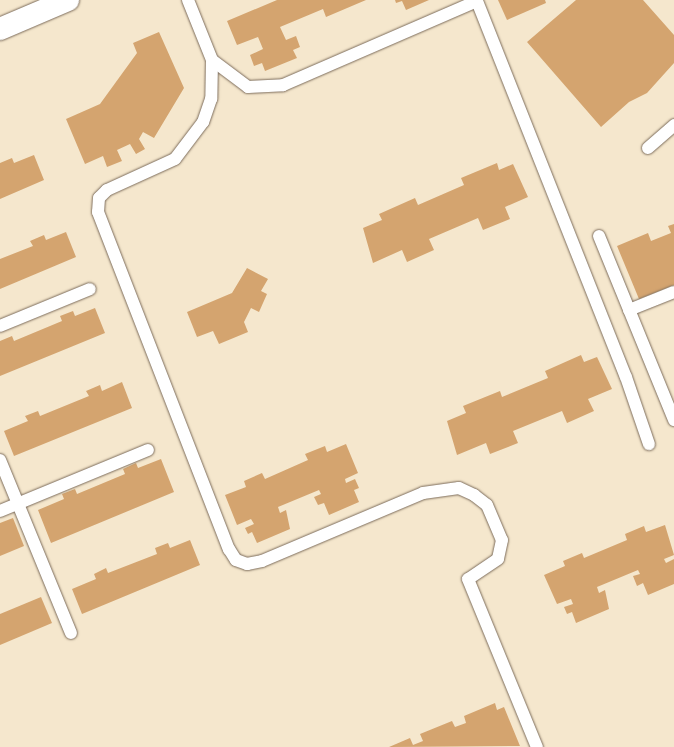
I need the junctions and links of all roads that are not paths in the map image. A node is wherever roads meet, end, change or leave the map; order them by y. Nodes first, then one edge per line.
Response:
1 (68, 0) edge
2 (188, 0) edge
3 (0, 29) edge
4 (212, 60) junction
5 (674, 125) edge
6 (648, 148) dead end
7 (599, 236) dead end
8 (90, 289) dead end
9 (674, 292) edge
10 (629, 310) junction
11 (0, 326) edge
12 (674, 420) edge
13 (649, 444) dead end
14 (148, 450) dead end
15 (0, 460) edge
16 (18, 504) junction
17 (0, 511) edge
18 (71, 633) dead end
19 (537, 747) edge

1 - 3 street
2 - 4 lane
4 - 13 lane
4 - 19 lane
5 - 6 lane
7 - 10 lane
8 - 11 lane
9 - 10 lane
10 - 12 lane
14 - 16 lane
15 - 16 lane
16 - 17 lane
16 - 18 lane

